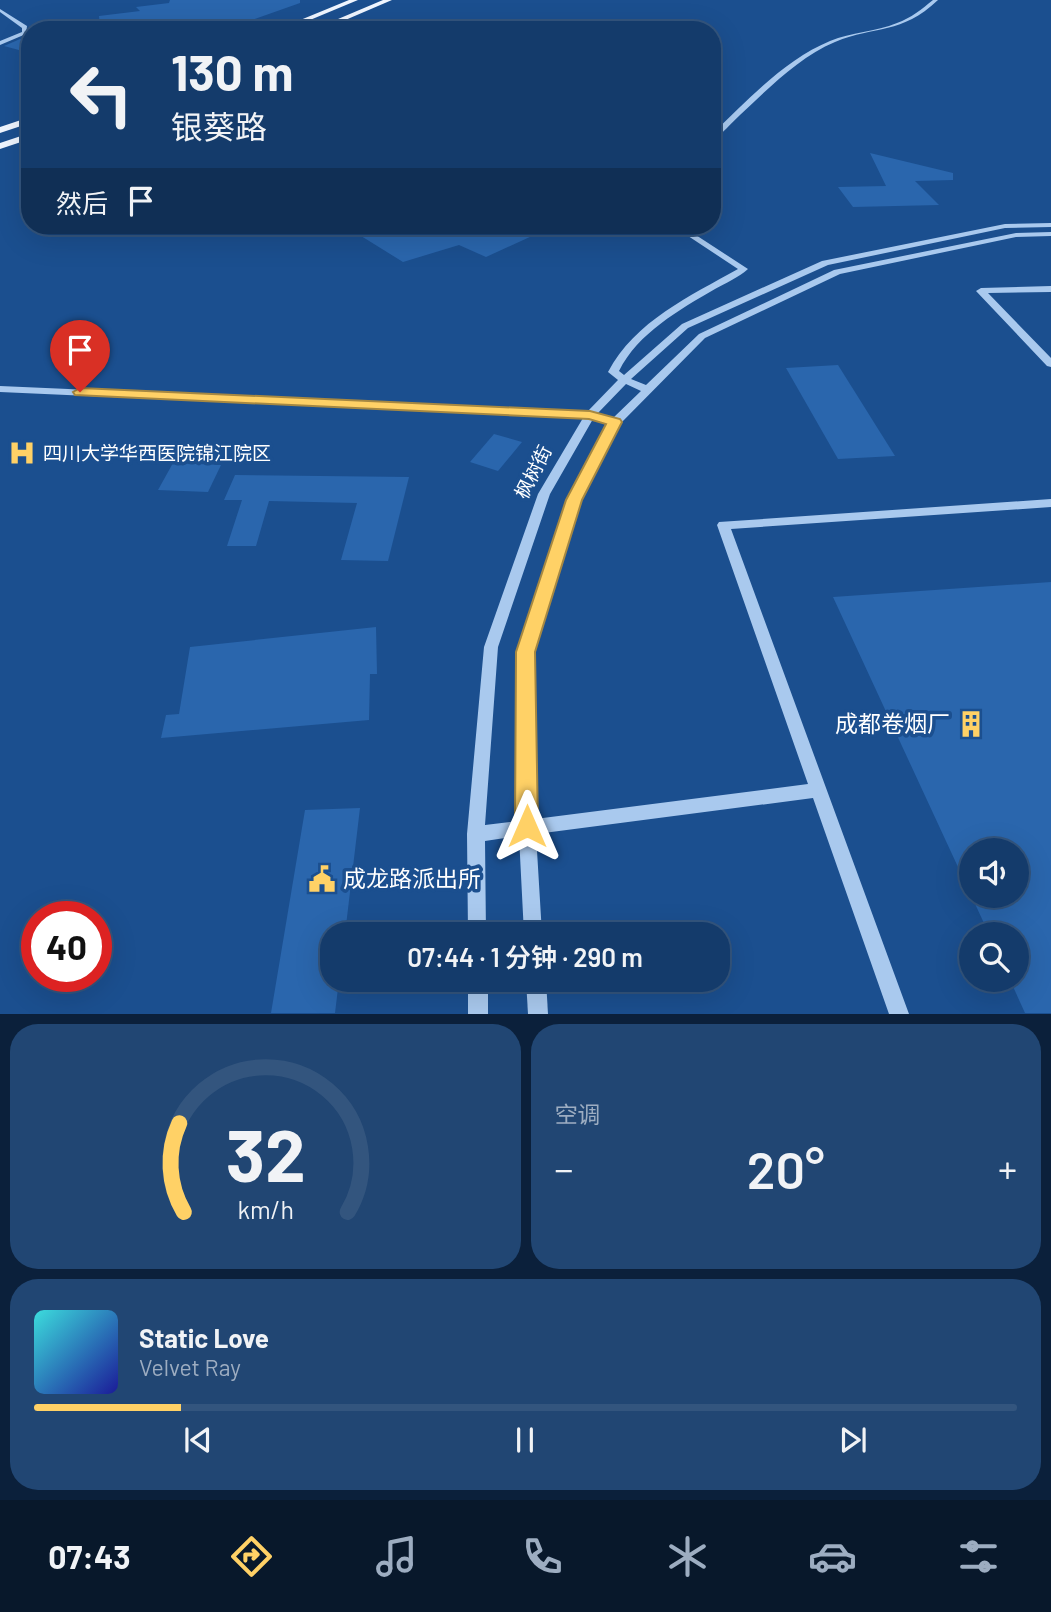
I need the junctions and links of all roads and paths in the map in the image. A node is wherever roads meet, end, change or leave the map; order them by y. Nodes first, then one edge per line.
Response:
1 (355, 0) edge
2 (389, 0) edge
3 (936, 0) edge
4 (0, 10) edge
5 (302, 21) edge
6 (337, 21) edge
7 (21, 24) edge
8 (21, 34) edge
9 (0, 43) edge
10 (21, 123) edge
11 (0, 130) edge
12 (721, 130) edge
13 (21, 139) edge
14 (0, 146) edge
15 (1051, 225) edge
16 (1051, 234) edge
17 (691, 235) edge
18 (1051, 289) edge
19 (1051, 364) edge
20 (624, 380) junction
21 (0, 389) edge
22 (646, 389) junction
23 (590, 415) junction
24 (615, 422) junction
25 (1051, 503) edge
26 (816, 790) junction
27 (527, 826) junction
28 (476, 834) junction
29 (477, 922) edge
30 (532, 922) edge
31 (478, 992) edge
32 (537, 992) edge
33 (478, 1013) edge
34 (538, 1013) edge
35 (899, 1013) edge

1 - 5 main road
2 - 6 main road
3 - 12 street
4 - 7 street
8 - 9 street
10 - 11 main road
13 - 14 main road
15 - 20 street, 枫树街
16 - 22 street
17 - 20 street
18 - 19 street
20 - 22 street
20 - 23 street, 枫树街
21 - 23 street
22 - 24 street
23 - 24 street
23 - 28 street, 枫树街
24 - 27 street
25 - 26 street
26 - 27 street
26 - 35 street
27 - 28 street
27 - 30 street
28 - 29 street, 枫树街
31 - 33 street
32 - 34 street

